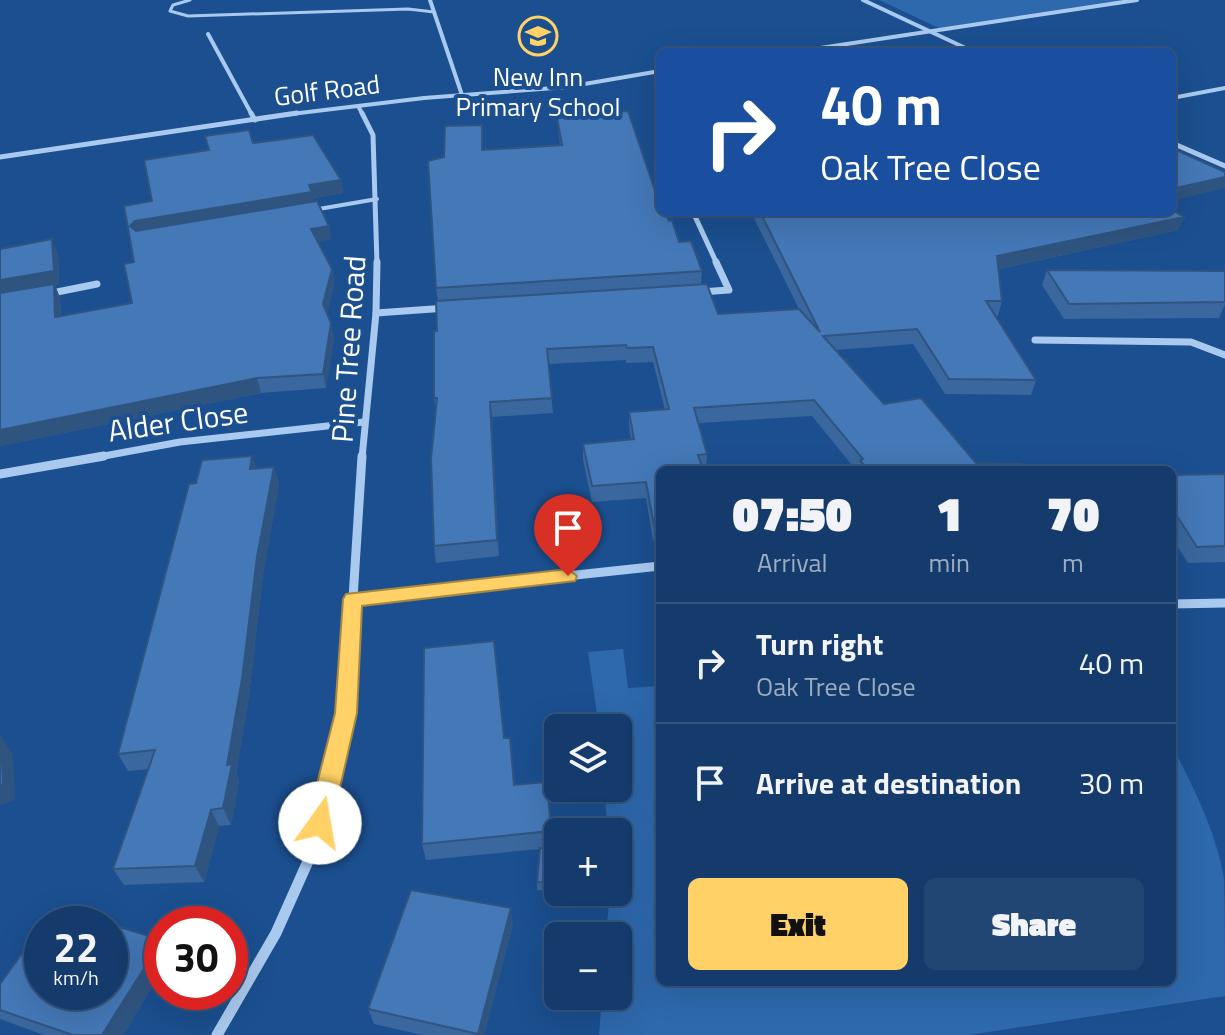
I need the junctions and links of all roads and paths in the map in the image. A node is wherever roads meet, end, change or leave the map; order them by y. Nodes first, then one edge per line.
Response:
1 (190, 0) edge
2 (430, 0) edge
3 (863, 0) edge
4 (1137, 0) edge
5 (434, 12) junction
6 (928, 31) junction
7 (208, 34) dead end
8 (820, 48) edge
9 (965, 48) edge
10 (656, 72) edge
11 (1225, 88) edge
12 (462, 95) junction
13 (1176, 97) edge
14 (358, 106) junction
15 (255, 120) junction
16 (1176, 145) edge
17 (0, 157) edge
18 (1225, 166) edge
19 (377, 199) junction
20 (303, 212) edge
21 (695, 216) edge
22 (97, 284) dead end
23 (698, 292) edge
24 (42, 295) edge
25 (453, 308) edge
26 (376, 313) junction
27 (1035, 340) dead end
28 (1225, 355) edge
29 (364, 422) junction
30 (0, 474) edge
31 (656, 566) edge
32 (353, 599) junction
33 (1225, 603) edge
34 (1176, 604) edge
35 (217, 1035) edge

1 - 5 lane
2 - 5 street
3 - 6 street
4 - 6 street
5 - 12 street
6 - 8 street
6 - 9 street
7 - 15 street
10 - 12 street, Golf Road
11 - 13 street
12 - 14 street, Golf Road
14 - 15 street, Golf Road
14 - 19 street, Pine Tree Road
15 - 17 street, Golf Road
16 - 18 street
19 - 20 lane
19 - 26 street, Pine Tree Road
21 - 23 street
22 - 24 street
25 - 26 street
26 - 29 street, Pine Tree Road
27 - 28 street
29 - 30 street, Alder Close
29 - 32 street, Pine Tree Road
31 - 32 street
32 - 35 street, Pine Tree Road
33 - 34 street

